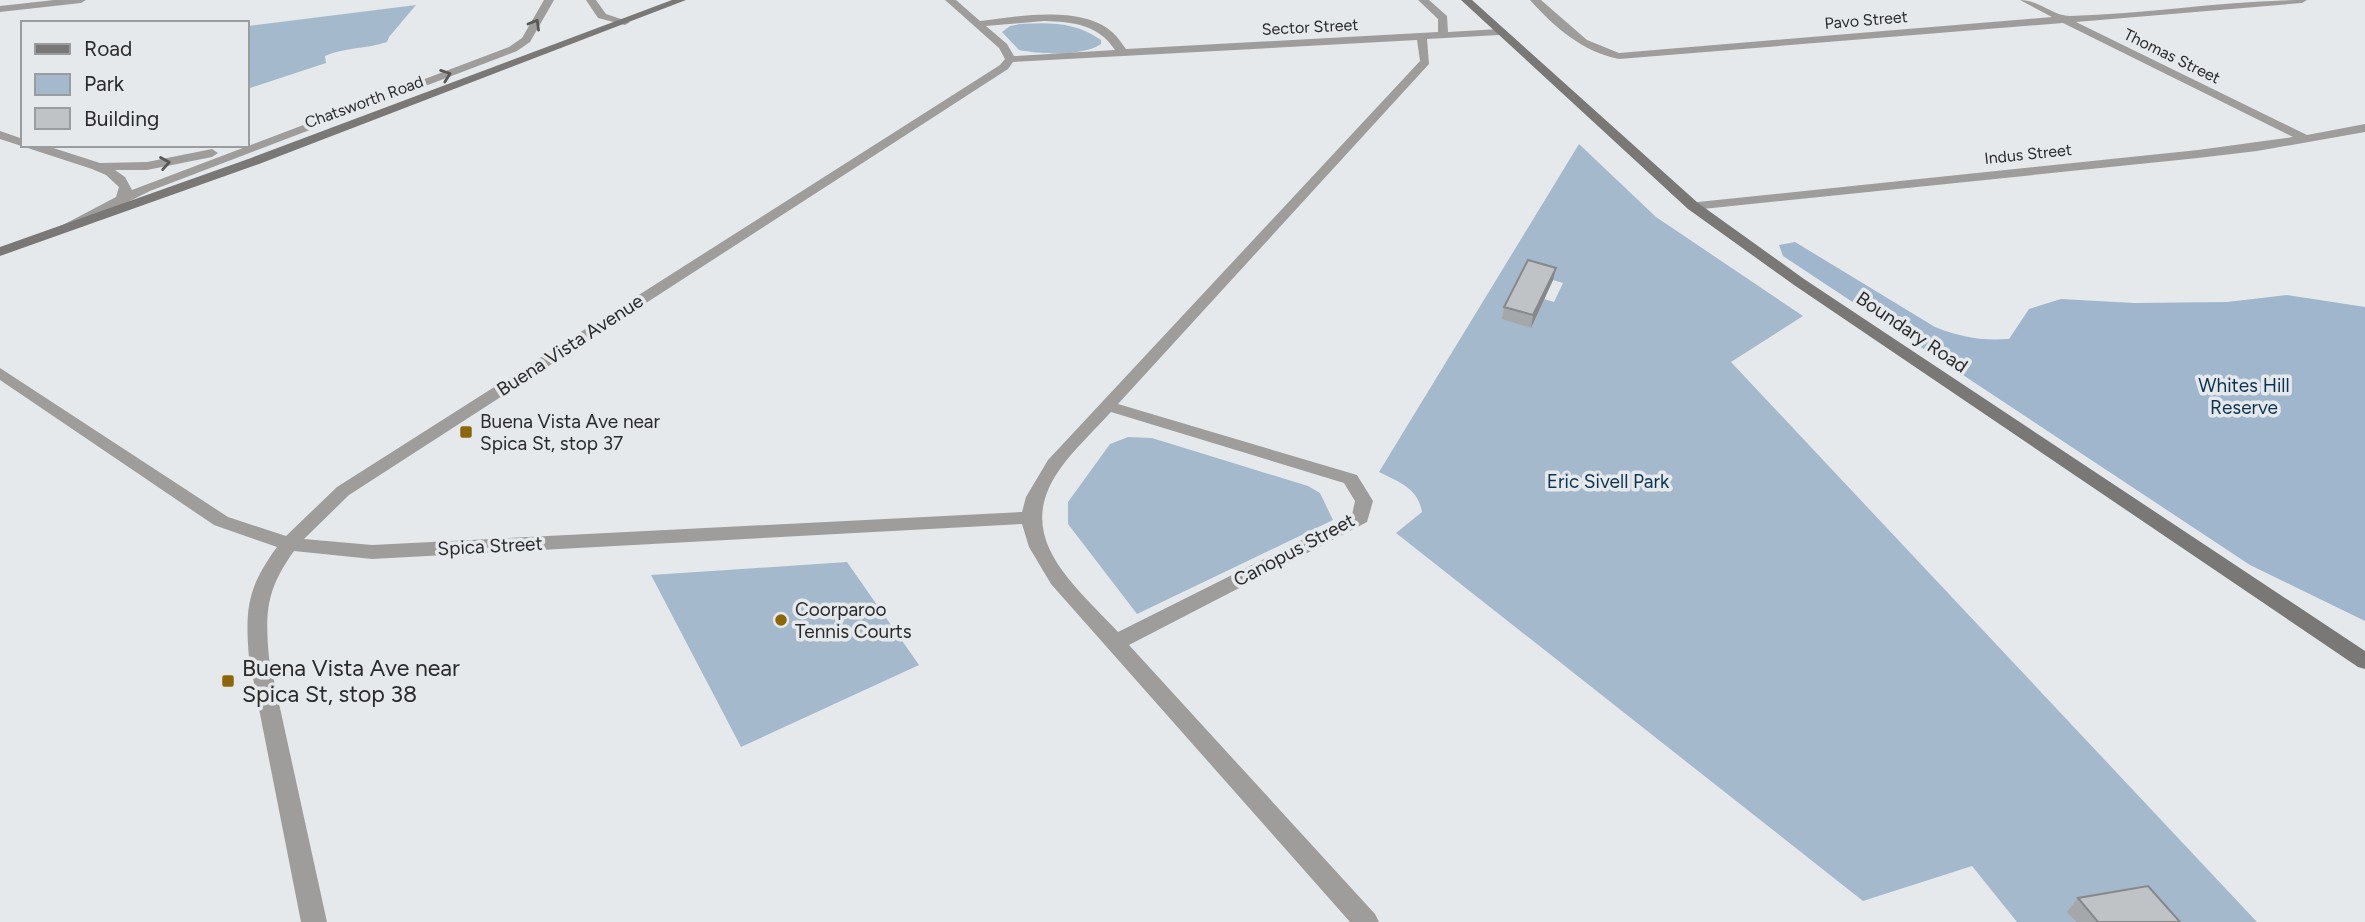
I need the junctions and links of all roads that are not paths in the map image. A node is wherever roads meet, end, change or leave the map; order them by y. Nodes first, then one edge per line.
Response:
1 (82, 0) edge
2 (549, 0) edge
3 (591, 0) edge
4 (681, 0) edge
5 (950, 0) edge
6 (1423, 0) edge
7 (1466, 0) edge
8 (1535, 0) edge
9 (2025, 0) edge
10 (2302, 0) edge
11 (0, 9) edge
12 (2064, 20) junction
13 (625, 22) junction
14 (977, 24) junction
15 (1499, 32) junction
16 (1443, 35) junction
17 (1422, 37) junction
18 (1123, 53) junction
19 (1010, 60) junction
20 (2365, 128) edge
21 (0, 135) edge
22 (2305, 139) junction
23 (267, 140) junction
24 (21, 142) edge
25 (248, 144) edge
26 (37, 147) edge
27 (235, 147) edge
28 (97, 166) junction
29 (122, 198) junction
30 (1693, 206) junction
31 (57, 232) junction
32 (0, 252) edge
33 (0, 373) edge
34 (1107, 406) junction
35 (1028, 518) junction
36 (289, 544) junction
37 (1115, 643) junction
38 (2365, 661) edge
39 (314, 922) edge
40 (1366, 922) edge

1 - 11 street
23 -> 2 street, Chatsworth Road
3 - 13 street
4 - 13 main road, Chatsworth Road
5 - 14 street
6 - 16 street
7 - 15 main road, Boundary Road
8 - 12 street, Pavo Street
9 - 12 street, Thomas Street
10 - 12 street, Pavo Street
12 - 22 street, Thomas Street
13 - 31 main road, Chatsworth Road
14 - 18 street
14 - 19 street
15 - 16 street, Sector Street
15 - 30 main road, Boundary Road
16 - 17 street, Sector Street
17 - 18 street, Sector Street
17 - 34 street
18 - 19 street, Sector Street
19 - 36 street, Buena Vista Avenue
20 - 22 street, Indus Street
21 - 24 street
22 - 30 street, Indus Street
25 -> 23 street
23 - 29 street, Chatsworth Road
26 - 28 street
28 -> 27 street
28 - 29 street
29 - 31 street, Chatsworth Road
30 - 38 main road, Boundary Road
31 - 32 main road, Chatsworth Road
33 - 36 street, Spica Street
34 - 35 street
34 - 37 street, Canopus Street
35 - 36 street, Spica Street
35 - 37 street
36 - 39 street, Buena Vista Avenue
37 - 40 street

